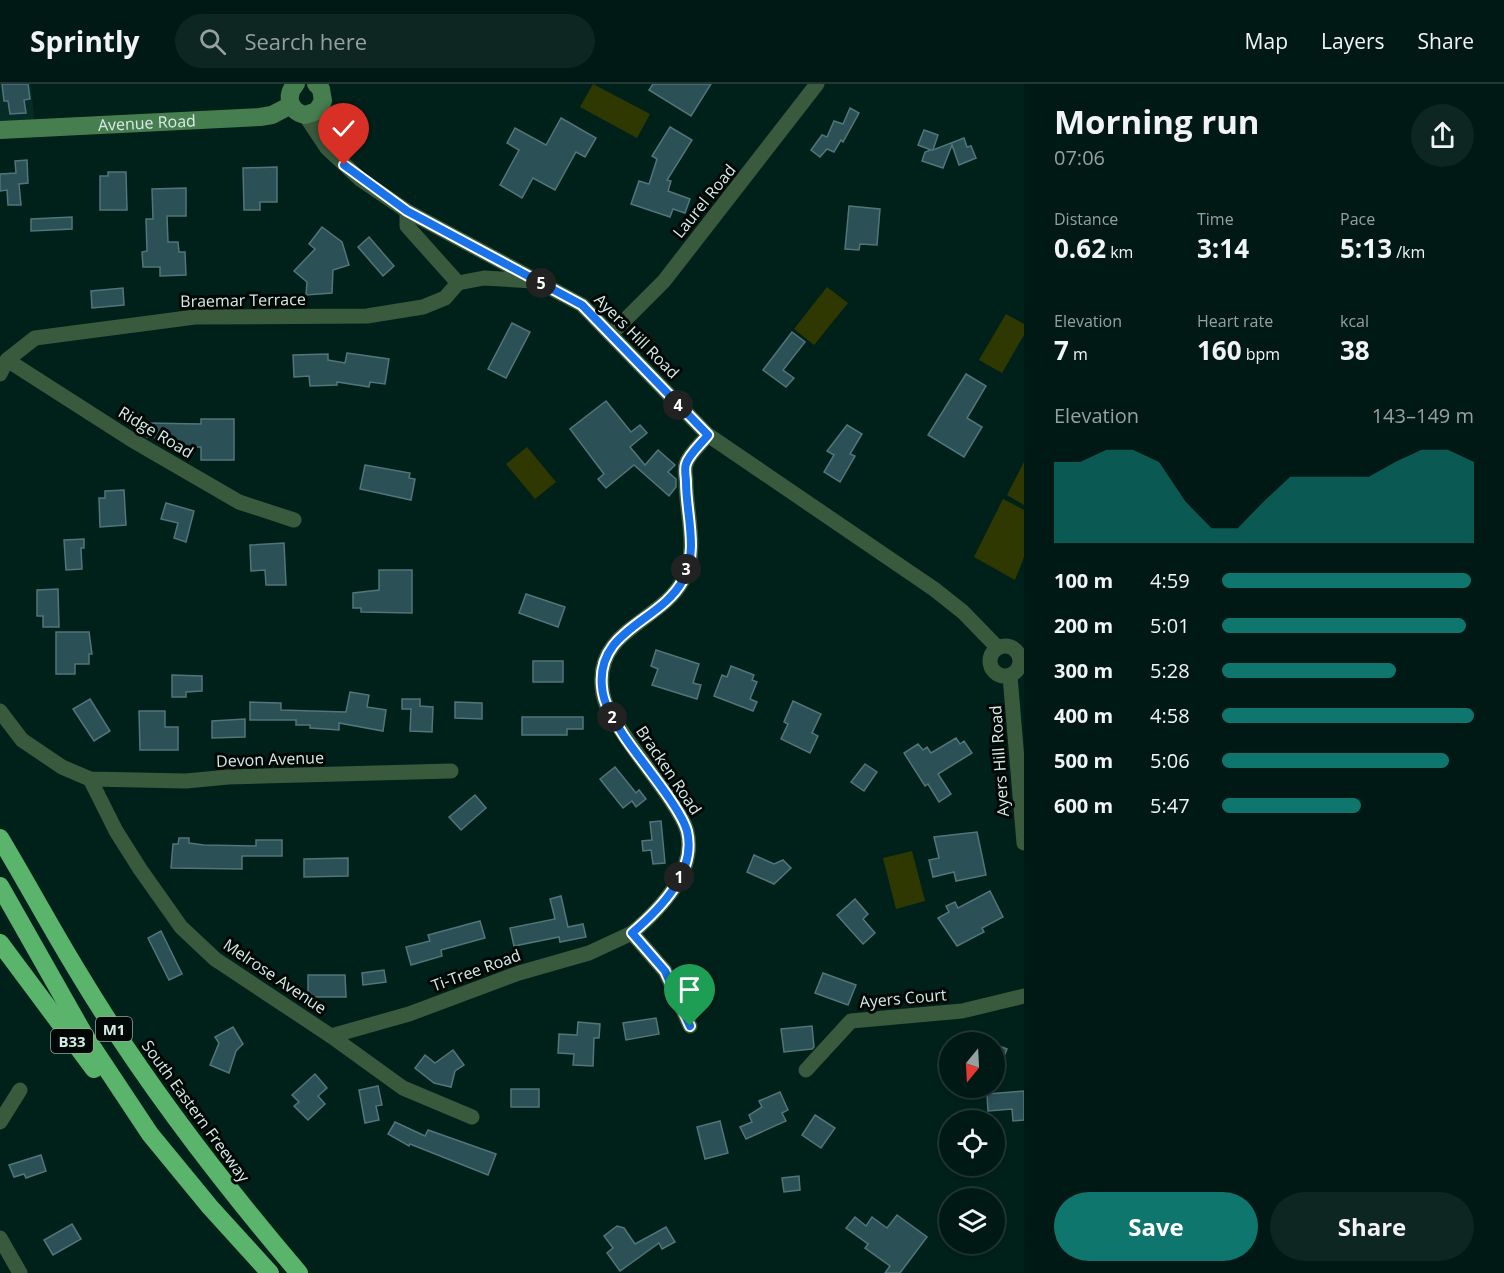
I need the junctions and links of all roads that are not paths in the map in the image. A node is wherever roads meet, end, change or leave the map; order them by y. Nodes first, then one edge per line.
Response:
1 (817, 84) edge
2 (307, 93) edge
3 (0, 130) edge
4 (407, 211) junction
5 (539, 282) junction
6 (458, 283) junction
7 (611, 334) junction
8 (7, 360) junction
9 (0, 374) edge
10 (708, 435) junction
11 (294, 520) dead end
12 (998, 648) junction
13 (1022, 662) edge
14 (1010, 676) junction
15 (0, 711) edge
16 (451, 771) dead end
17 (90, 779) junction
18 (0, 827) edge
19 (0, 838) edge
20 (1024, 843) edge
21 (24, 879) junction
22 (0, 886) edge
23 (632, 933) junction
24 (0, 943) edge
25 (1024, 996) edge
26 (690, 1026) dead end
27 (331, 1036) junction
28 (806, 1070) dead end
29 (20, 1090) dead end
30 (472, 1117) dead end
31 (0, 1122) edge
32 (150, 1134) junction
33 (0, 1238) edge
34 (21, 1273) edge
35 (270, 1273) edge
36 (299, 1273) edge

1 - 7 street, Laurel Road
2 - 3 street, Avenue Road
2 - 4 street, Ayers Hill Road
4 - 5 street, Ayers Hill Road
4 - 6 street
5 - 6 street
5 - 7 street, Ayers Hill Road
6 - 8 street, Braemar Terrace
7 - 10 street, Ayers Hill Road
8 - 9 street, Braemar Terrace
8 - 11 street, Ridge Road
10 - 12 street, Ayers Hill Road
10 - 23 street, Bracken Road
12 - 13 street
12 - 14 street
13 - 14 street
14 - 20 street, Ayers Hill Road
15 - 17 street
16 - 17 street, Devon Avenue
17 - 27 street, Melrose Avenue
18 - 21 highway
19 - 21 highway, South Eastern Freeway / M1
21 - 36 highway, South Eastern Freeway / M1
22 - 32 highway, M1
23 - 26 street
23 - 27 street, Ti-Tree Road
24 - 32 highway, B33
25 - 28 street, Ayers Court
27 - 30 street, Melrose Avenue
29 - 31 street
32 - 35 highway, M1
33 - 34 street

